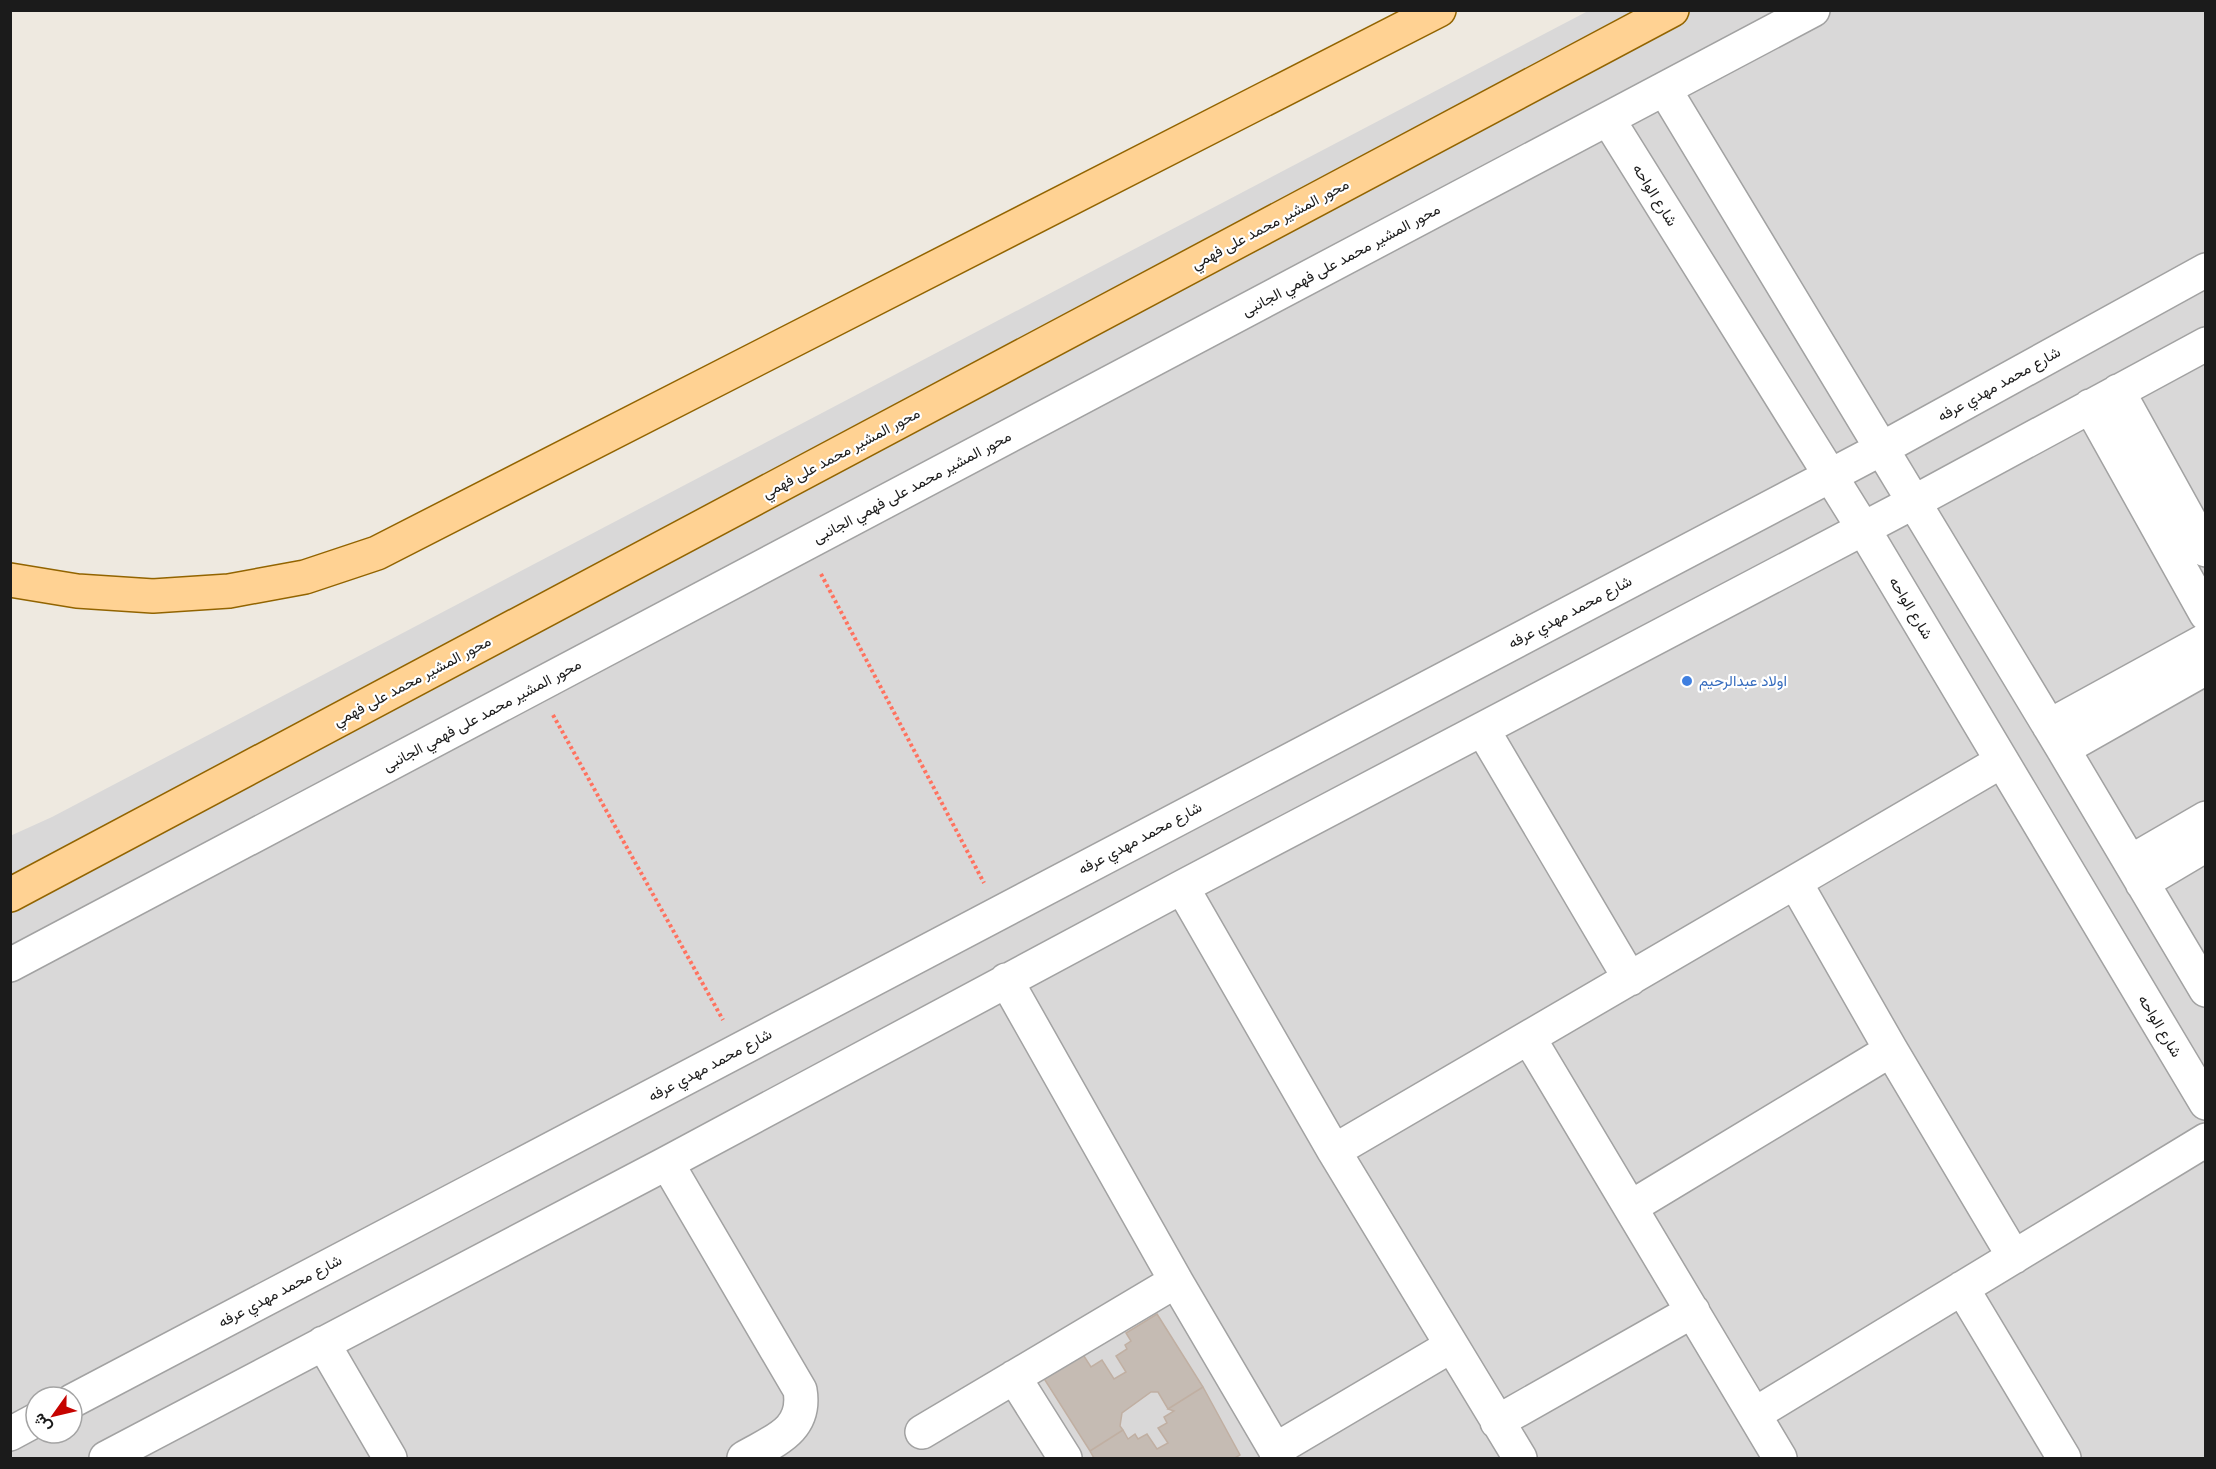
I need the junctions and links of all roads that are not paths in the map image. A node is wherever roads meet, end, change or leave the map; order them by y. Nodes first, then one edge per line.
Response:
1 (1439, 10) edge
2 (1672, 10) edge
3 (1813, 10) edge
4 (1665, 90) junction
5 (1608, 119) junction
6 (2205, 270) edge
7 (2205, 344) edge
8 (2104, 399) junction
9 (1881, 449) junction
10 (1831, 475) junction
11 (1914, 502) junction
12 (1863, 528) junction
13 (2205, 550) edge
14 (10, 580) edge
15 (2205, 614) edge
16 (2205, 640) edge
17 (2205, 668) edge
18 (1483, 730) junction
19 (2056, 737) junction
20 (2002, 761) junction
21 (2205, 818) edge
22 (2205, 845) edge
23 (2136, 872) junction
24 (1795, 882) junction
25 (1182, 887) junction
26 (10, 895) edge
27 (10, 965) edge
28 (1630, 979) junction
29 (1006, 980) junction
30 (2204, 985) edge
31 (1529, 1038) junction
32 (1891, 1050) junction
33 (2205, 1103) edge
34 (2205, 1140) edge
35 (1334, 1151) junction
36 (667, 1163) junction
37 (1631, 1207) junction
38 (2014, 1257) junction
39 (1176, 1281) junction
40 (1962, 1288) junction
41 (1693, 1311) junction
42 (323, 1343) junction
43 (1451, 1346) junction
44 (1014, 1377) junction
45 (84, 1395) edge
46 (1755, 1414) junction
47 (1497, 1422) junction
48 (24, 1426) edge
49 (922, 1432) dead end
50 (10, 1434) edge
51 (1278, 1454) edge
52 (106, 1458) edge
53 (390, 1458) edge
54 (744, 1458) edge
55 (1065, 1458) edge
56 (1520, 1458) edge
57 (1780, 1458) edge
58 (2064, 1458) edge

1 - 14 main road
2 - 26 main road, محور المشير محمد على فهمي
3 - 4 street, محور المشير محمد على فهمي الجانبى
4 - 5 street, محور المشير محمد على فهمي الجانبى
4 - 9 street
5 - 10 street, شارع الواحه
5 - 27 street, محور المشير محمد على فهمي الجانبى
6 - 9 street, شارع محمد مهدي عرفه
7 - 8 street
8 - 11 street
8 - 13 street
8 - 15 street
9 - 10 street, شارع محمد مهدي عرفه
9 - 11 street
10 - 12 street, شارع الواحه
10 - 45 street, شارع محمد مهدي عرفه
11 - 12 street
11 - 19 street
12 - 18 street
12 - 20 street, شارع الواحه
16 - 19 street
17 - 19 street
18 - 25 street
18 - 28 street
19 - 23 street
20 - 24 street
20 - 33 street, شارع الواحه
21 - 23 street
22 - 23 street
23 - 30 street
24 - 28 street
24 - 32 street
25 - 29 street
25 - 35 street
28 - 31 street
29 - 36 street
29 - 39 street
31 - 35 street
31 - 37 street
32 - 37 street
32 - 38 street
34 - 38 street
35 - 43 street
36 - 42 street
36 - 54 street
37 - 41 street
38 - 40 street
39 - 44 street
39 - 51 street
40 - 46 street
40 - 58 street
41 - 46 street
41 - 47 street
42 - 52 street
42 - 53 street
43 - 47 street
43 - 51 street
44 - 49 street
44 - 55 street
46 - 57 street
47 - 56 street
48 - 50 street

